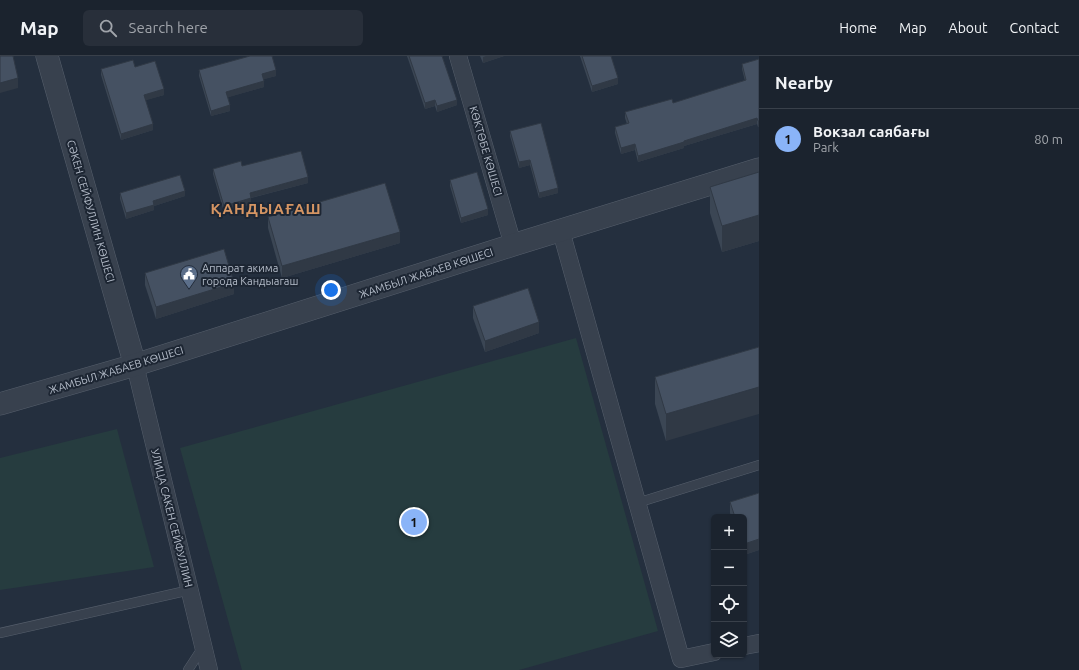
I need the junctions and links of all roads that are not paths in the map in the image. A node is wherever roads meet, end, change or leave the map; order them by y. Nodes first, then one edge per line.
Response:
1 (47, 56) edge
2 (458, 56) edge
3 (759, 169) edge
4 (560, 231) junction
5 (513, 245) junction
6 (136, 365) junction
7 (0, 404) edge
8 (759, 464) edge
9 (637, 503) junction
10 (190, 590) junction
11 (0, 633) edge
12 (759, 644) edge
13 (204, 646) junction
14 (747, 646) edge
15 (711, 653) edge
16 (188, 670) edge
17 (209, 670) edge

1 - 6 street, СӘКЕН СЕЙФУЛЛИН КӨШЕСІ
2 - 5 street, КӨКТӨБЕ КӨШЕСІ
3 - 4 street, ЖАМБЫЛ ЖАБАЕВ КӨШЕСІ
4 - 5 street, ЖАМБЫЛ ЖАБАЕВ КӨШЕСІ
4 - 9 street
5 - 6 street, ЖАМБЫЛ ЖАБАЕВ КӨШЕСІ
6 - 7 street, ЖАМБЫЛ ЖАБАЕВ КӨШЕСІ
6 - 10 street, УЛИЦА САКЕН СЕЙФУЛЛИН
8 - 9 lane
9 - 15 street
10 - 11 lane
10 - 13 street, УЛИЦА САКЕН СЕЙФУЛЛИН
12 - 14 street
13 - 16 lane
13 - 17 street, УЛИЦА САКЕН СЕЙФУЛЛИН

